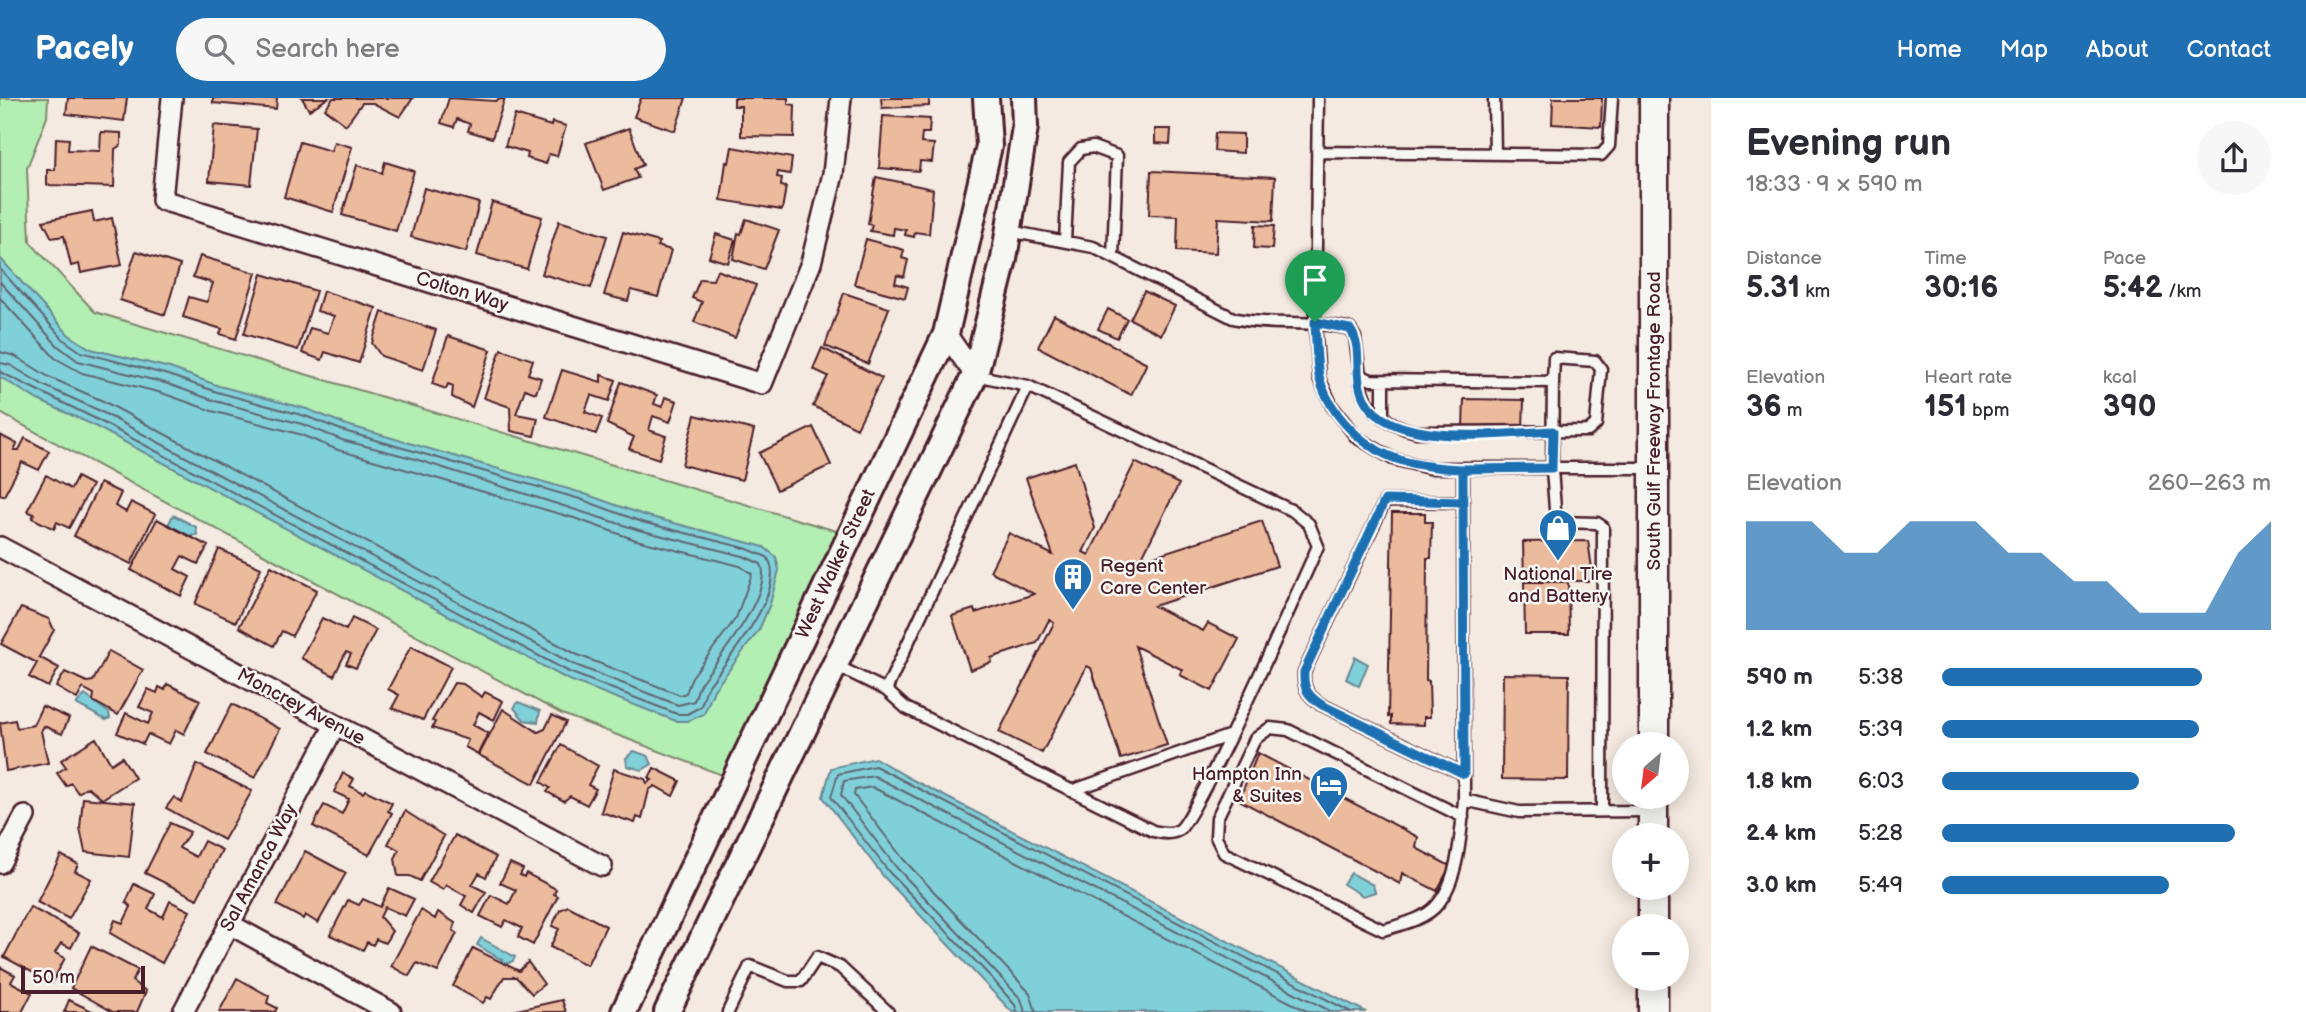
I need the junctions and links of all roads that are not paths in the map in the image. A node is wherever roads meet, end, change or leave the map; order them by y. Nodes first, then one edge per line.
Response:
1 (172, 98) edge
2 (841, 98) edge
3 (986, 98) edge
4 (1024, 98) edge
5 (1318, 98) edge
6 (1494, 98) edge
7 (1612, 98) edge
8 (1654, 98) edge
9 (1317, 152) junction
10 (1495, 154) junction
11 (1009, 230) junction
12 (1065, 242) junction
13 (1113, 257) junction
14 (1315, 322) junction
15 (946, 334) junction
16 (975, 375) junction
17 (1360, 375) junction
18 (1383, 382) junction
19 (1553, 382) junction
20 (1027, 386) junction
21 (1383, 418) junction
22 (1553, 431) junction
23 (1654, 467) junction
24 (1552, 468) junction
25 (1463, 469) junction
26 (1463, 502) junction
27 (0, 547) edge
28 (835, 664) junction
29 (886, 690) junction
30 (335, 724) junction
31 (1654, 732) edge
32 (1228, 736) junction
33 (1464, 774) junction
34 (1071, 791) junction
35 (1464, 800) junction
36 (1602, 811) junction
37 (1653, 814) edge
38 (25, 816) dead end
39 (1463, 817) junction
40 (0, 863) edge
41 (602, 866) dead end
42 (229, 924) junction
43 (1653, 991) edge
44 (183, 1012) edge
45 (391, 1012) edge
46 (624, 1012) edge
47 (667, 1012) edge
48 (729, 1012) edge
49 (888, 1012) edge
50 (1653, 1012) edge

1 - 2 street, Colton Way
3 - 15 street, West Walker Street
4 - 11 street
5 - 9 lane
6 - 10 lane
7 - 10 lane
8 - 23 main road, South Gulf Freeway Frontage Road
9 - 10 lane
9 - 14 lane
11 - 12 lane
11 - 16 street
12 - 13 lane
12 - 13 lane
13 - 14 lane
14 - 17 lane
14 - 25 lane
15 - 16 street
15 - 46 street, West Walker Street
16 - 20 lane
16 - 28 street
17 - 18 lane
17 - 21 lane
18 - 19 lane
18 - 21 lane
19 - 22 lane
19 - 22 lane
20 - 29 lane
20 - 32 lane
21 - 22 lane
22 - 24 lane
23 - 24 lane
23 - 31 main road, South Gulf Freeway Frontage Road
24 - 25 lane
24 - 36 lane
25 - 26 lane
26 - 33 lane
26 - 33 lane
27 - 30 street, Moncrey Avenue
28 - 29 lane
28 - 47 street
29 - 34 lane
30 - 41 street, Moncrey Avenue
30 - 42 street, Sal Amanca Way
32 - 34 lane
32 - 34 lane
33 - 35 lane
35 - 36 lane
35 - 39 lane
36 - 37 lane
38 - 40 street
39 - 39 lane
42 - 44 street, Sal Amanca Way
42 - 45 street
43 - 50 main road
48 - 49 lane

